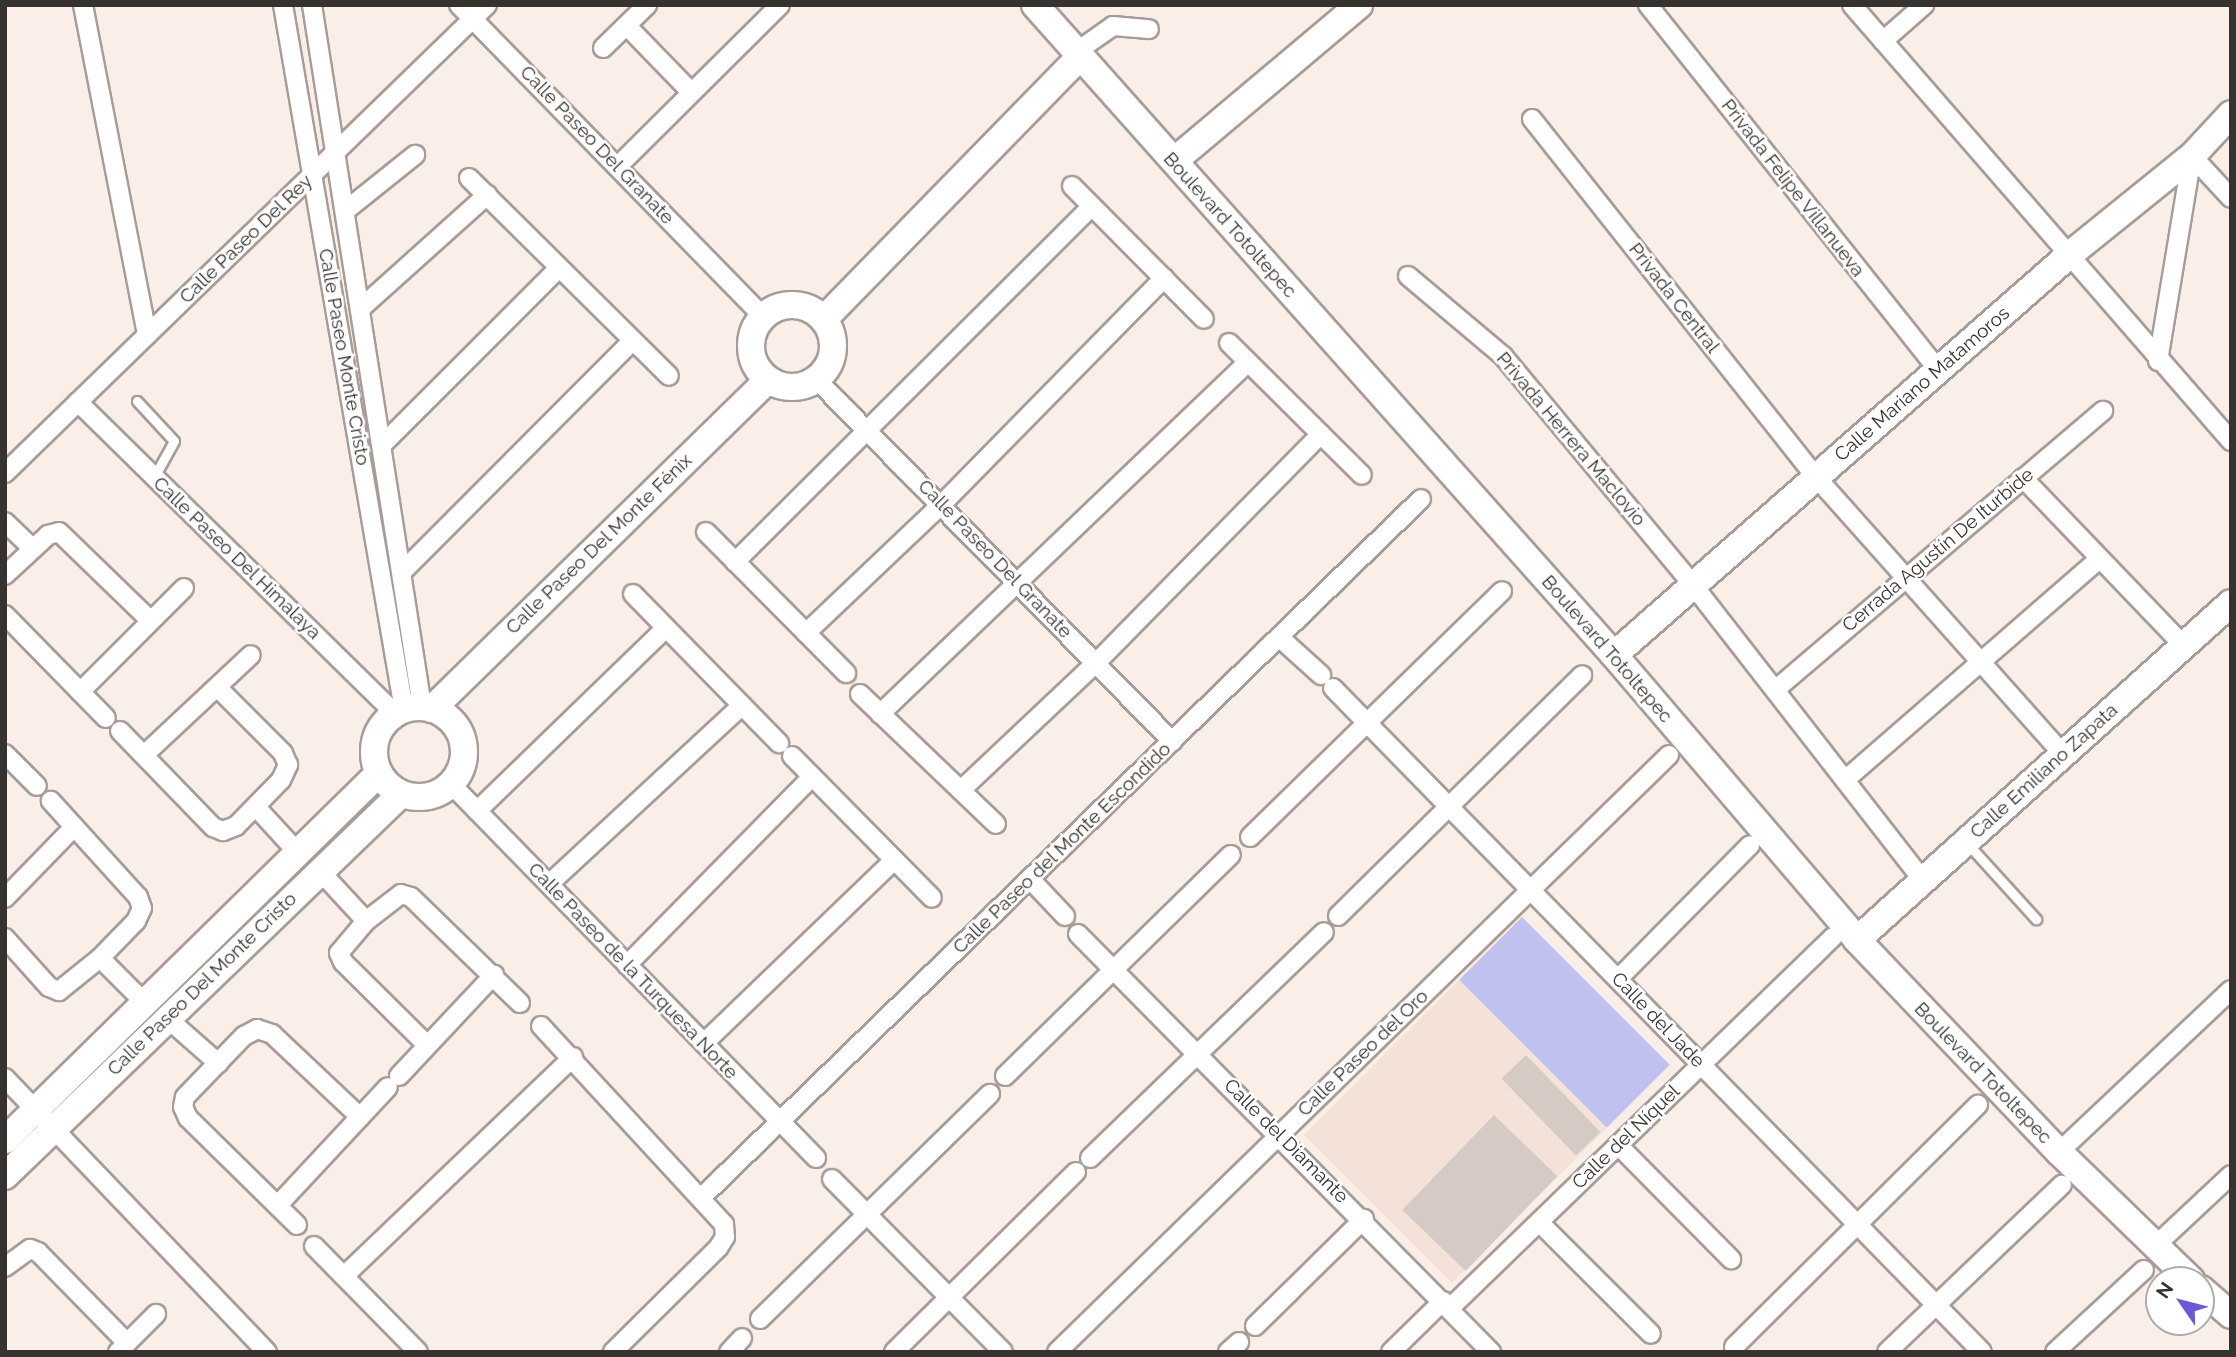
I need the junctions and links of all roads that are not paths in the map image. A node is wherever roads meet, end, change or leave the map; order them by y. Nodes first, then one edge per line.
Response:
1 (83, 5) edge
2 (283, 5) edge
3 (312, 5) edge
4 (459, 5) edge
5 (487, 5) edge
6 (647, 5) edge
7 (1359, 5) edge
8 (1648, 5) edge
9 (1852, 5) edge
10 (1924, 5) edge
11 (1037, 6) edge
12 (769, 9) edge
13 (473, 19) junction
14 (627, 26) junction
15 (1149, 29) dead end
16 (1883, 41) junction
17 (603, 48) dead end
18 (1078, 55) junction
19 (691, 92) junction
20 (2231, 114) edge
21 (1532, 118) dead end
22 (336, 152) junction
23 (415, 155) dead end
24 (2192, 156) junction
25 (1174, 161) junction
26 (618, 166) junction
27 (312, 175) junction
28 (469, 177) dead end
29 (1072, 186) dead end
30 (487, 195) junction
31 (2231, 198) edge
32 (1092, 206) junction
33 (345, 211) junction
34 (2068, 256) junction
35 (559, 268) junction
36 (1408, 276) dead end
37 (1164, 278) junction
38 (360, 309) junction
39 (763, 316) junction
40 (824, 319) junction
41 (1204, 319) dead end
42 (147, 335) junction
43 (631, 342) junction
44 (1229, 344) dead end
45 (2158, 361) junction
46 (1248, 362) junction
47 (1938, 370) junction
48 (668, 376) dead end
49 (816, 379) junction
50 (768, 380) junction
51 (137, 401) dead end
52 (78, 402) junction
53 (2103, 411) dead end
54 (870, 430) junction
55 (1321, 434) junction
56 (2231, 441) edge
57 (382, 445) junction
58 (5, 472) edge
59 (1362, 475) dead end
60 (154, 477) junction
61 (1816, 477) junction
62 (2023, 478) junction
63 (1421, 499) dead end
64 (942, 504) junction
65 (5, 522) edge
66 (706, 532) dead end
67 (33, 549) junction
68 (2099, 559) junction
69 (736, 562) junction
70 (404, 570) junction
71 (5, 575) edge
72 (1904, 578) junction
73 (1019, 583) junction
74 (1693, 585) junction
75 (184, 588) dead end
76 (1502, 591) dead end
77 (633, 594) dead end
78 (2231, 603) edge
79 (5, 615) edge
80 (151, 621) junction
81 (666, 628) junction
82 (806, 633) junction
83 (1279, 637) junction
84 (2183, 645) junction
85 (251, 655) dead end
86 (1614, 655) junction
87 (1980, 661) junction
88 (1096, 663) junction
89 (846, 674) dead end
90 (1582, 675) dead end
91 (217, 687) junction
92 (1775, 690) junction
93 (80, 692) junction
94 (860, 694) dead end
95 (742, 705) junction
96 (414, 710) junction
97 (880, 714) junction
98 (106, 718) dead end
99 (1368, 724) junction
100 (120, 731) dead end
101 (1172, 741) junction
102 (779, 743) dead end
103 (2063, 754) junction
104 (144, 755) junction
105 (1669, 755) dead end
106 (792, 756) dead end
107 (6, 757) edge
108 (379, 773) junction
109 (812, 777) junction
110 (1845, 780) junction
111 (450, 783) junction
112 (37, 786) dead end
113 (961, 790) junction
114 (401, 794) junction
115 (51, 801) dead end
116 (256, 807) junction
117 (1450, 808) junction
118 (477, 811) junction
119 (996, 824) dead end
120 (74, 827) junction
121 (1250, 837) dead end
122 (1965, 842) junction
123 (1750, 845) dead end
124 (1231, 855) dead end
125 (894, 860) junction
126 (309, 862) junction
127 (1030, 879) junction
128 (1923, 880) junction
129 (549, 884) junction
130 (1531, 890) junction
131 (5, 898) edge
132 (932, 898) dead end
133 (1065, 916) dead end
134 (1338, 916) dead end
135 (2036, 919) dead end
136 (366, 921) junction
137 (1324, 932) dead end
138 (1078, 934) dead end
139 (5, 938) edge
140 (1845, 938) junction
141 (100, 958) junction
142 (626, 965) junction
143 (1114, 970) junction
144 (494, 975) junction
145 (1618, 979) junction
146 (2231, 990) edge
147 (145, 1003) junction
148 (520, 1003) dead end
149 (168, 1018) junction
150 (541, 1026) dead end
151 (704, 1044) junction
152 (427, 1045) junction
153 (1198, 1052) junction
154 (573, 1057) junction
155 (218, 1063) junction
156 (1701, 1065) junction
157 (1006, 1076) dead end
158 (5, 1079) edge
159 (990, 1094) dead end
160 (1978, 1105) dead end
161 (360, 1117) junction
162 (45, 1120) junction
163 (779, 1121) junction
164 (1280, 1134) junction
165 (5, 1140) edge
166 (1618, 1145) junction
167 (2059, 1152) junction
168 (816, 1158) dead end
169 (1090, 1158) dead end
170 (1076, 1172) dead end
171 (2231, 1175) edge
172 (5, 1176) edge
173 (832, 1179) dead end
174 (2062, 1185) dead end
175 (702, 1197) junction
176 (278, 1205) junction
177 (866, 1213) junction
178 (1364, 1219) junction
179 (1539, 1222) junction
180 (297, 1224) dead end
181 (1860, 1224) junction
182 (314, 1246) dead end
183 (1731, 1259) dead end
184 (2149, 1259) junction
185 (5, 1266) edge
186 (2163, 1266) edge
187 (344, 1276) junction
188 (950, 1298) junction
189 (2215, 1301) edge
190 (1936, 1304) junction
191 (1446, 1305) junction
192 (156, 1314) dead end
193 (2231, 1315) edge
194 (760, 1319) dead end
195 (1255, 1326) dead end
196 (1650, 1334) dead end
197 (742, 1338) dead end
198 (122, 1347) edge
199 (1734, 1347) dead end
200 (267, 1352) edge
201 (418, 1352) edge
202 (613, 1352) edge
203 (729, 1352) edge
204 (894, 1352) edge
205 (1003, 1352) edge
206 (1057, 1352) edge
207 (1391, 1352) edge
208 (1491, 1352) edge
209 (1887, 1352) edge
210 (1982, 1352) edge
211 (2055, 1352) edge

1 - 42 street
2 - 27 street, Calle Paseo Monte Cristo
3 - 22 street, Calle Paseo Monte Cristo
4 - 13 street, Calle Paseo Del Granate
5 - 13 street, Calle Paseo Del Rey
6 - 14 street
7 - 25 street
8 - 47 street, Privada Felipe Villanueva
9 - 16 street
10 - 16 street
11 - 18 street, Boulevard Totoltepec
12 - 19 street
13 - 22 street, Calle Paseo Del Rey
13 - 26 street, Calle Paseo Del Granate
14 - 17 street
14 - 19 street
15 - 18 street
16 - 34 street
18 - 25 street, Boulevard Totoltepec
18 - 40 street
19 - 26 street
20 - 24 street, Calle Mariano Matamoros
21 - 61 street, Privada Central
22 - 27 street, Calle Paseo Del Rey
22 - 33 street, Calle Paseo Monte Cristo
23 - 33 street
24 - 31 street
24 - 34 street, Calle Mariano Matamoros
24 - 45 street
25 - 86 street, Boulevard Totoltepec
26 - 39 street, Calle Paseo Del Granate
27 - 42 street, Calle Paseo Del Rey
27 - 96 street, Calle Paseo Monte Cristo
28 - 30 street
29 - 32 street
30 - 35 street
30 - 38 street
32 - 37 street
32 - 54 street
33 - 38 street, Calle Paseo Monte Cristo
34 - 45 street
34 - 47 street, Calle Mariano Matamoros
35 - 43 street
35 - 57 street
36 - 74 street, Privada Herrera Maclovio
37 - 41 street
37 - 64 street
38 - 57 street, Calle Paseo Monte Cristo
39 - 40 street
39 - 50 street
40 - 49 street
42 - 52 street, Calle Paseo Del Rey
43 - 48 street
43 - 70 street
44 - 46 street
45 - 56 street
46 - 55 street
46 - 73 street
47 - 61 street, Calle Mariano Matamoros
49 - 50 street
49 - 54 street, Calle Paseo Del Granate
50 - 96 street, Calle Paseo Del Monte Fénix
51 - 60 lane
52 - 58 street, Calle Paseo Del Rey
52 - 60 street, Calle Paseo Del Himalaya
53 - 62 street, Cerrada Agustín De Iturbide
54 - 64 street, Calle Paseo Del Granate
54 - 69 street
55 - 59 street
55 - 88 street
57 - 70 street, Calle Paseo Monte Cristo
60 - 96 street, Calle Paseo Del Himalaya
61 - 72 street, Privada Central
61 - 74 street, Calle Mariano Matamoros
62 - 68 street
62 - 72 street, Cerrada Agustín De Iturbide
63 - 83 street, Calle Paseo del Monte Escondido
64 - 73 street, Calle Paseo Del Granate
64 - 82 street
65 - 67 street
66 - 69 street
67 - 71 street
67 - 80 street
68 - 84 street
68 - 87 street
69 - 82 street
70 - 96 street, Calle Paseo Monte Cristo
72 - 87 street, Privada Central
72 - 92 street, Cerrada Agustín De Iturbide
73 - 88 street, Calle Paseo Del Granate
73 - 97 street
74 - 86 street, Calle Mariano Matamoros
74 - 92 street, Privada Herrera Maclovio
75 - 80 street
76 - 99 street
77 - 81 street
78 - 84 street, Calle Emiliano Zapata
79 - 93 street
80 - 93 street
81 - 95 street
81 - 118 street
82 - 89 street
83 - 99 street, Calle del Jade
83 - 101 street, Calle Paseo del Monte Escondido
84 - 103 street, Calle Emiliano Zapata
85 - 91 street
86 - 140 street, Boulevard Totoltepec
87 - 103 street, Privada Central
87 - 110 street
88 - 101 street, Calle Paseo Del Granate
88 - 113 street
90 - 117 street
91 - 104 street
91 - 116 street
92 - 110 street, Privada Herrera Maclovio
93 - 98 street
94 - 97 street
95 - 102 street
95 - 129 street
96 - 108 street
96 - 111 street
97 - 113 street
99 - 117 street, Calle del Jade
99 - 121 street
100 - 104 street
101 - 127 street, Calle Paseo del Monte Escondido
103 - 122 street, Calle Emiliano Zapata
104 - 116 street
105 - 130 street, Calle Paseo del Oro
106 - 109 street
107 - 112 street
108 - 114 street
108 - 126 street, Calle Paseo Del Monte Cristo
109 - 125 street
109 - 142 street
110 - 128 street, Privada Herrera Maclovio
111 - 114 street
111 - 118 street, Calle Paseo de la Turquesa Norte
113 - 119 street
114 - 126 street, Calle Paseo Del Monte Cristo
115 - 120 street
116 - 126 street
117 - 130 street, Calle del Jade
117 - 134 street
118 - 129 street, Calle Paseo de la Turquesa Norte
120 - 131 street
120 - 141 street
122 - 128 street, Calle Emiliano Zapata
122 - 135 lane
123 - 145 street
124 - 143 street
125 - 132 street
125 - 151 street
126 - 136 street
126 - 147 street, Calle Paseo Del Monte Cristo
126 - 149 street, Calle Paseo Del Monte Cristo
127 - 133 street
127 - 163 street, Calle Paseo del Monte Escondido
128 - 140 street, Calle Emiliano Zapata
129 - 142 street, Calle Paseo de la Turquesa Norte
130 - 145 street, Calle del Jade
130 - 164 street, Calle Paseo del Oro
136 - 144 street
136 - 152 street
137 - 153 street
138 - 143 street, Calle del Diamante
139 - 141 street
140 - 156 street, Calle del Níquel
140 - 167 street, Boulevard Totoltepec
141 - 147 street
142 - 151 street, Calle Paseo de la Turquesa Norte
143 - 153 street, Calle del Diamante
143 - 157 street
144 - 148 street
144 - 152 street
145 - 156 street, Calle del Jade
146 - 167 street
147 - 162 street, Calle Paseo Del Monte Cristo
149 - 155 street
149 - 162 street, Calle Paseo Del Monte Cristo
150 - 154 street
151 - 163 street, Calle Paseo de la Turquesa Norte
152 - 161 street
153 - 164 street, Calle del Diamante
153 - 169 street
154 - 175 street
154 - 187 street
155 - 161 street
155 - 176 street
156 - 166 street, Calle del Níquel
156 - 181 street, Calle del Jade
158 - 162 street
159 - 177 street
160 - 181 street
161 - 176 street
162 - 165 street, Calle Paseo Del Monte Cristo
162 - 172 street, Calle Paseo Del Monte Cristo
162 - 200 street
163 - 168 street, Calle Paseo de la Turquesa Norte
163 - 175 street, Calle Paseo del Monte Escondido
164 - 178 street, Calle del Diamante
164 - 206 street, Calle Paseo del Oro
166 - 179 street, Calle del Níquel
166 - 183 street
167 - 184 street, Boulevard Totoltepec
170 - 188 street
171 - 184 street
173 - 177 street
174 - 190 street
175 - 202 street
176 - 180 street
177 - 188 street
177 - 194 street
178 - 191 street, Calle del Diamante
178 - 195 street
179 - 191 street, Calle del Níquel
179 - 196 street
181 - 190 street, Calle del Jade
181 - 199 street
182 - 187 street
184 - 186 street, Boulevard Totoltepec
184 - 211 street
185 - 198 street
187 - 201 street
188 - 204 street
188 - 205 street
189 - 193 street
190 - 209 street
190 - 210 street, Calle del Jade
191 - 207 street, Calle del Níquel
191 - 208 street, Calle del Diamante
192 - 198 street
197 - 203 street

